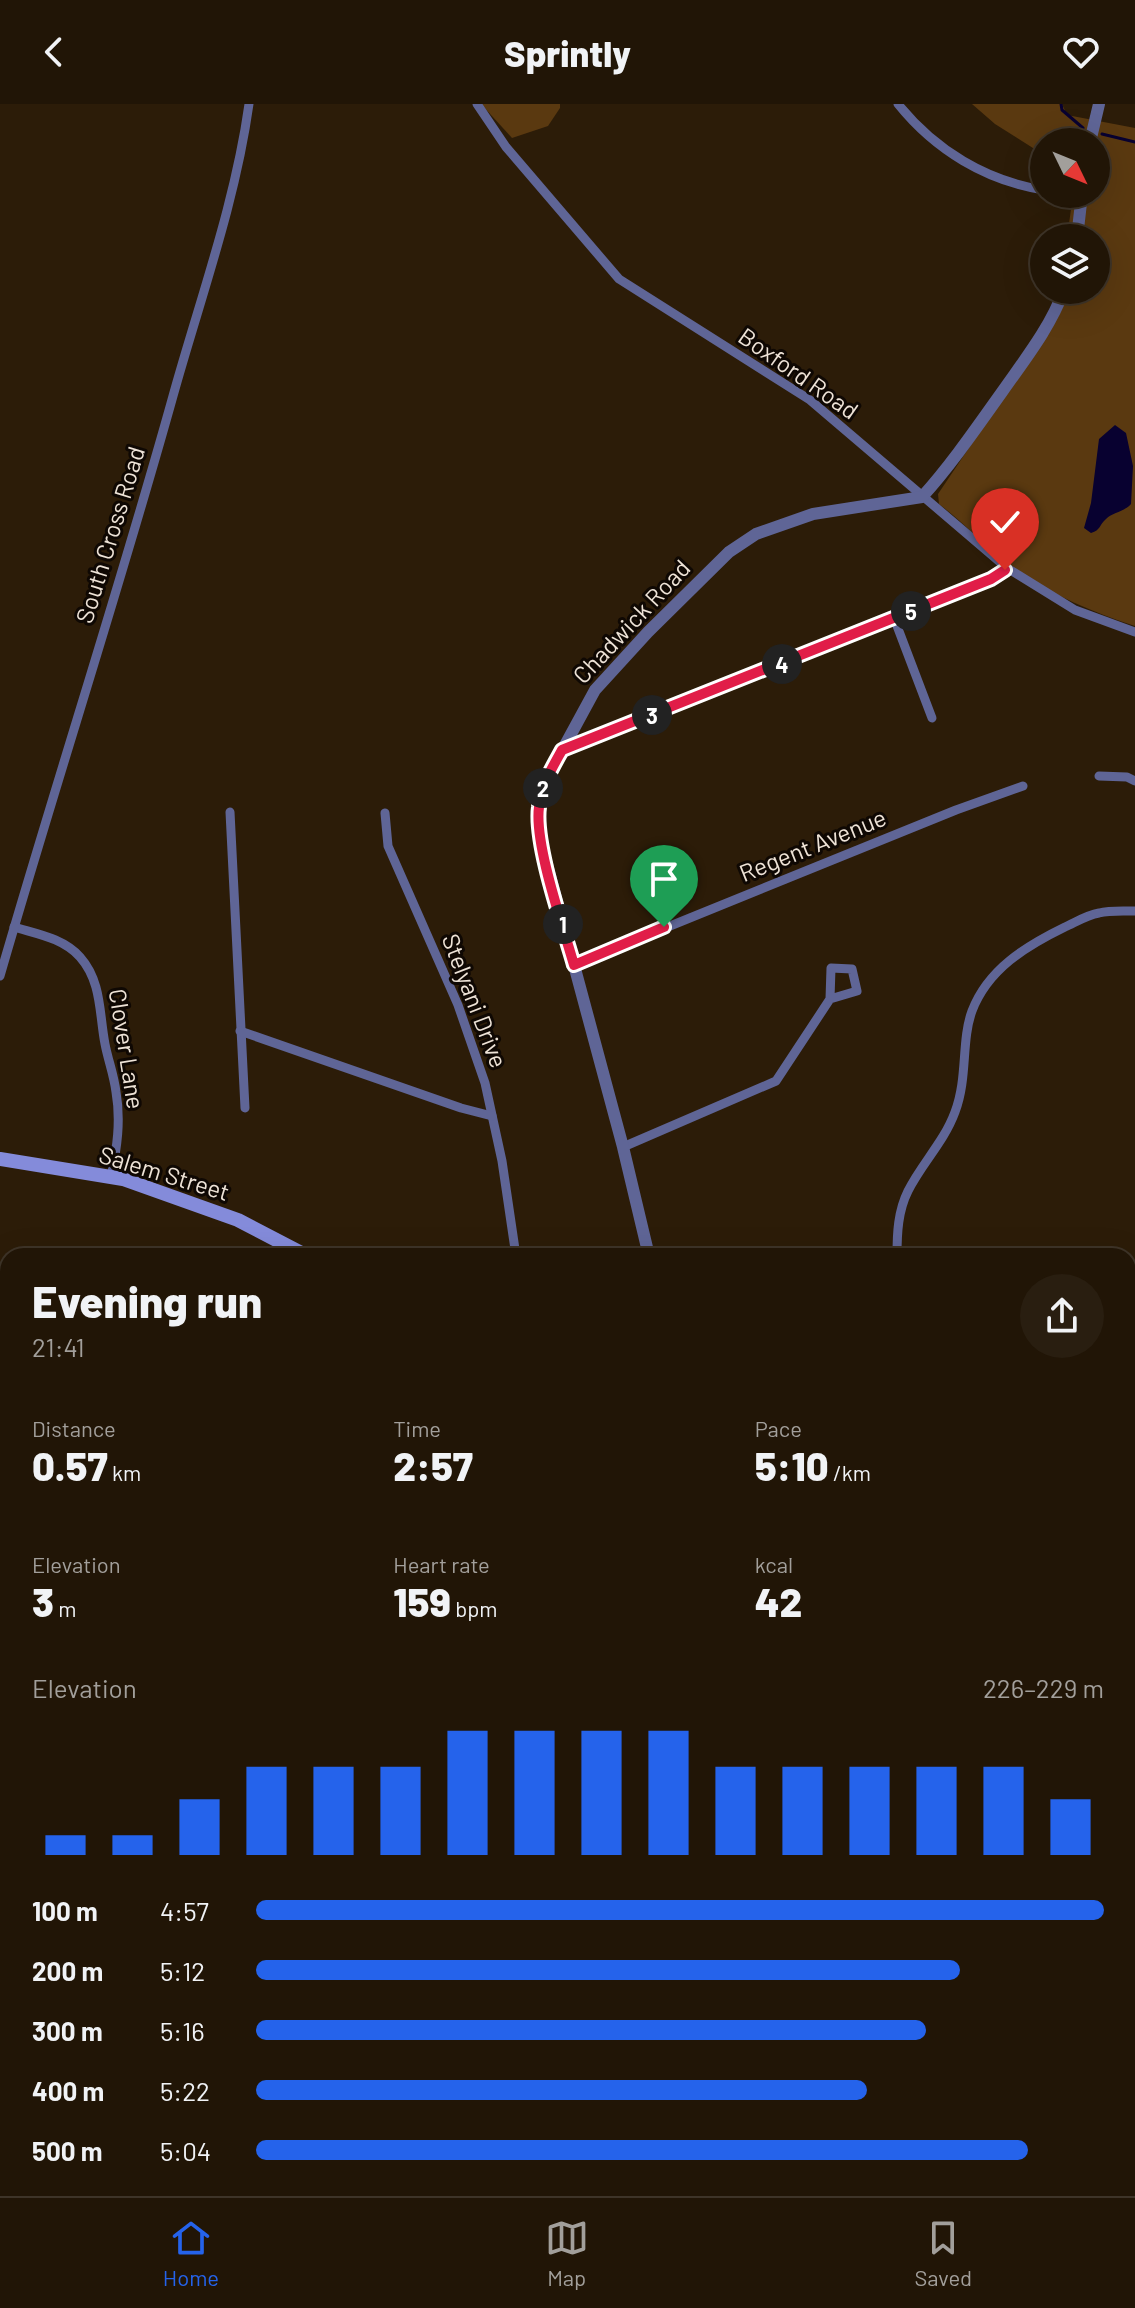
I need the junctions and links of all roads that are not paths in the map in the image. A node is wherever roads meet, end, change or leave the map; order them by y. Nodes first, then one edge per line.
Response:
1 (249, 104) edge
2 (477, 104) edge
3 (898, 104) edge
4 (1099, 104) edge
5 (1093, 128) edge
6 (1030, 186) edge
7 (1058, 304) edge
8 (922, 497) junction
9 (1007, 568) junction
10 (894, 618) junction
11 (1135, 632) edge
12 (932, 718) dead end
13 (562, 750) junction
14 (1099, 776) dead end
15 (1135, 781) edge
16 (1023, 786) dead end
17 (230, 812) dead end
18 (385, 813) dead end
19 (1135, 911) edge
20 (14, 927) junction
21 (574, 965) junction
22 (0, 976) edge
23 (830, 999) dead end
24 (240, 1031) junction
25 (245, 1108) dead end
26 (492, 1116) junction
27 (623, 1147) junction
28 (0, 1159) edge
29 (111, 1177) junction
30 (292, 1248) edge
31 (515, 1248) edge
32 (647, 1248) edge
33 (897, 1248) edge

1 - 20 street, South Cross Road
2 - 8 street, Boxford Road
3 - 6 street
4 - 5 street
7 - 8 street
8 - 9 street, Boxford Road
8 - 13 street, Chadwick Road
9 - 10 street
9 - 11 street, Boxford Road
10 - 12 street
10 - 13 street
13 - 21 street, Chadwick Road
14 - 15 street
16 - 21 street, Regent Avenue
17 - 24 street
18 - 26 street, Stelyani Drive
19 - 33 street
20 - 22 street, South Cross Road
20 - 29 street, Clover Lane
21 - 27 street, Chadwick Road
23 - 27 street
24 - 25 street
24 - 26 street
26 - 31 street, Stelyani Drive
27 - 32 street, Chadwick Road
28 - 29 main road, Salem Street
29 - 30 main road, Salem Street

